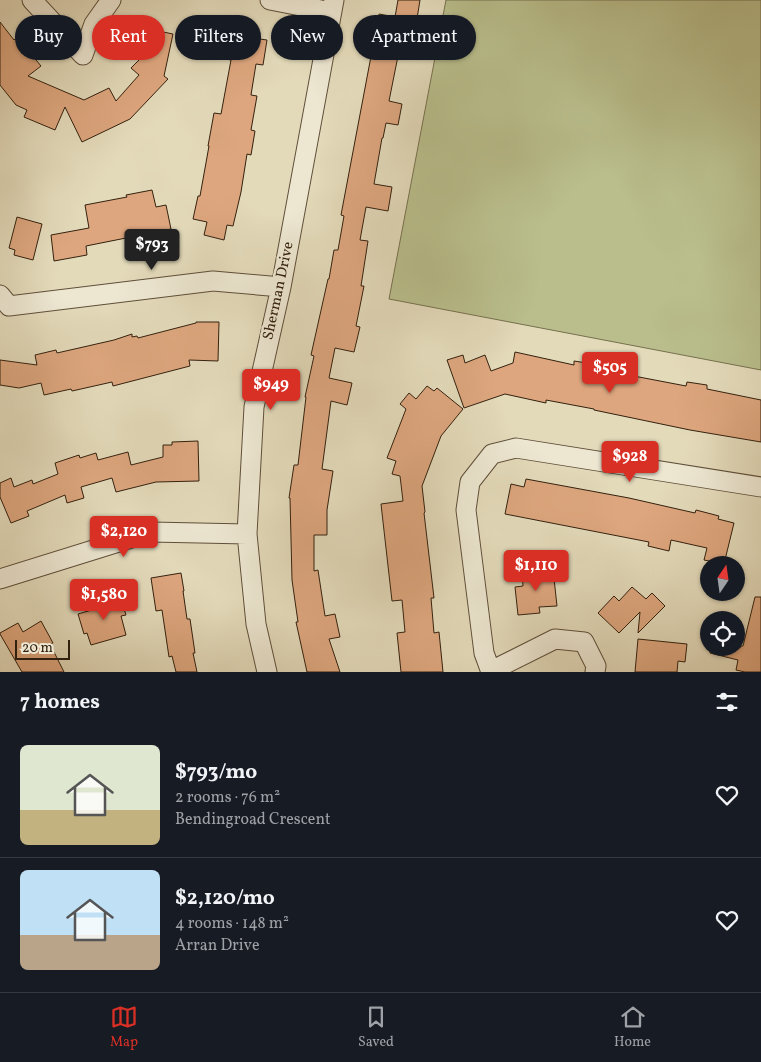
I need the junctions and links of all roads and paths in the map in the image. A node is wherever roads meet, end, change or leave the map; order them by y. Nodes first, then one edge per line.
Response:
1 (32, 0) edge
2 (111, 0) edge
3 (270, 0) edge
4 (332, 6) edge
5 (281, 287) junction
6 (0, 295) edge
7 (761, 487) edge
8 (247, 534) junction
9 (0, 579) edge
10 (267, 672) edge
11 (491, 672) edge
12 (595, 672) edge

1 - 2 street
3 - 4 street
4 - 5 street, Sherman Drive
5 - 6 street
5 - 8 street, Sherman Drive
7 - 11 street
8 - 9 street
8 - 10 street, Sherman Drive
11 - 12 street

